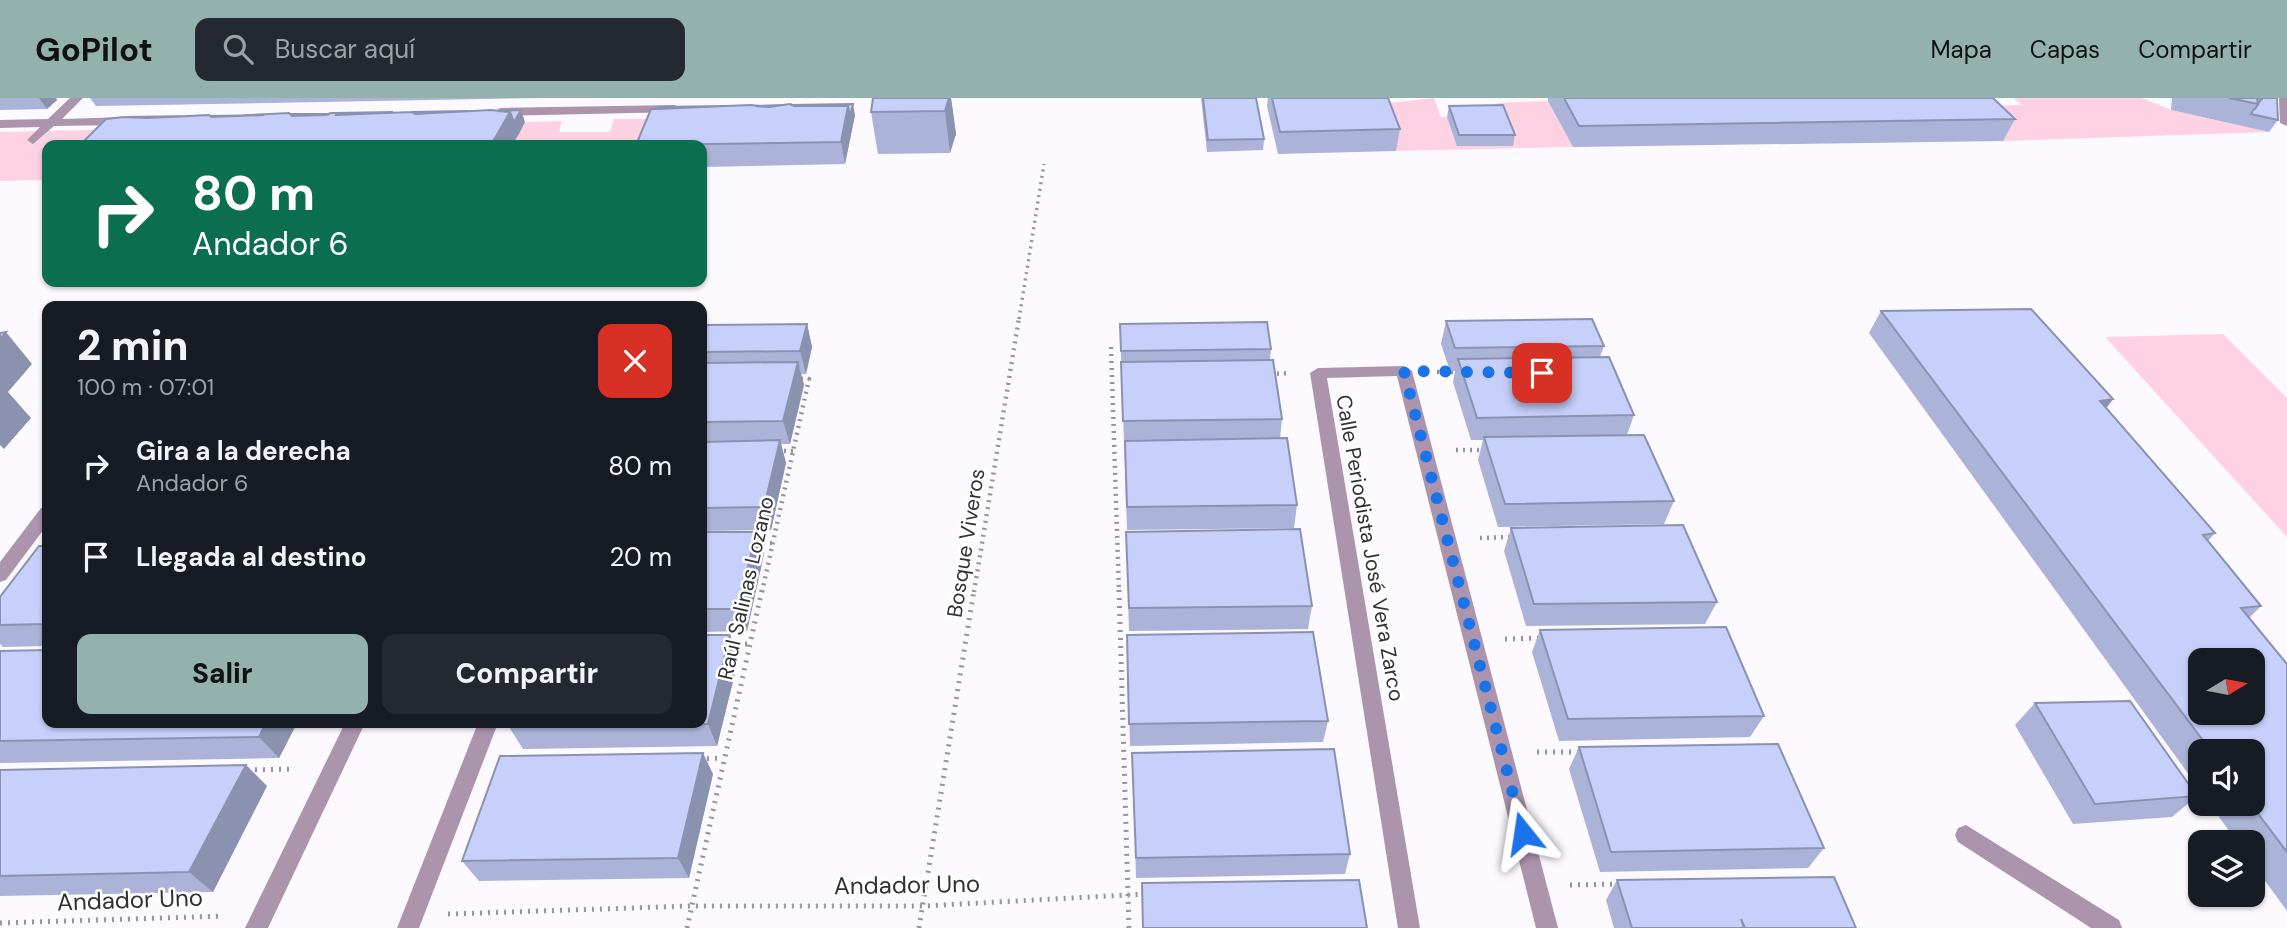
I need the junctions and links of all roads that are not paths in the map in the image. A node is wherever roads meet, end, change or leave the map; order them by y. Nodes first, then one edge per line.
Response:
1 (77, 98) edge
2 (2285, 98) edge
3 (622, 104) edge
4 (687, 109) edge
5 (481, 112) edge
6 (133, 121) edge
7 (51, 123) junction
8 (2286, 123) edge
9 (0, 124) edge
10 (33, 140) dead end
11 (42, 520) edge
12 (0, 575) edge
13 (353, 728) edge
14 (486, 728) edge
15 (1966, 835) dead end
16 (259, 922) edge
17 (410, 922) edge
18 (1409, 928) edge
19 (1547, 928) edge
20 (2111, 928) edge

1 - 7 street
2 - 8 street
3 - 4 street
3 - 5 street
6 - 7 street
7 - 9 street
7 - 10 street
11 - 12 street
13 - 16 street
14 - 17 street
15 - 20 street
18 - 19 street, Calle Periodista José Vera Zarco

